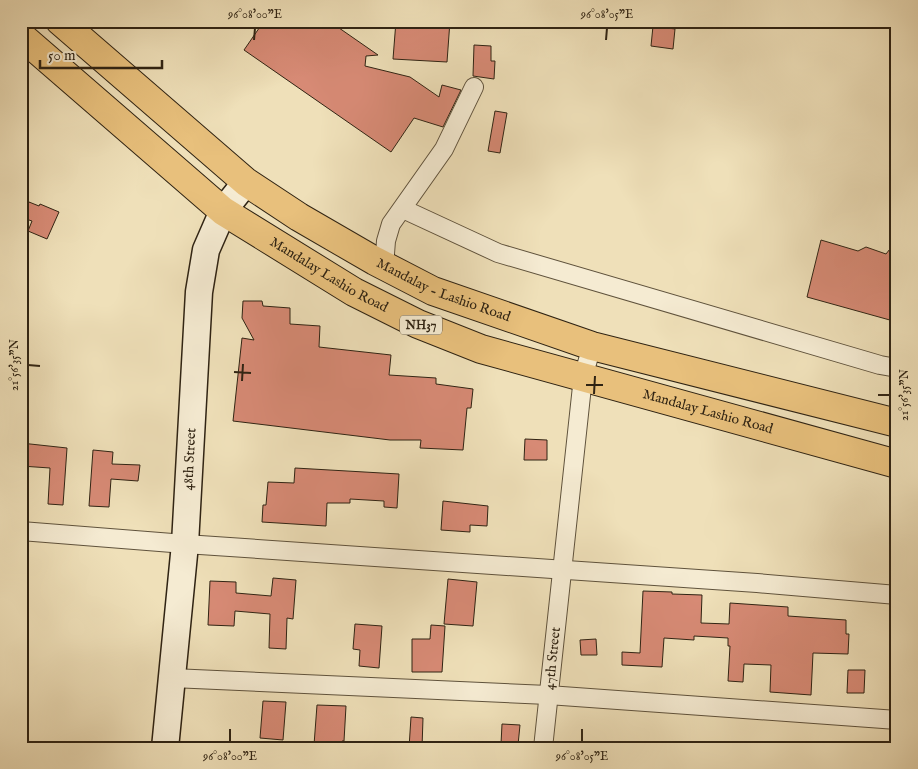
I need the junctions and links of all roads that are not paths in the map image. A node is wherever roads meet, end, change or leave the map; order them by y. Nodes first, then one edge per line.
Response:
1 (60, 21) edge
2 (21, 36) edge
3 (474, 87) dead end
4 (246, 182) junction
5 (403, 209) junction
6 (223, 211) junction
7 (349, 246) junction
8 (384, 266) junction
9 (326, 275) junction
10 (518, 320) junction
11 (592, 346) junction
12 (506, 356) junction
13 (897, 368) edge
14 (583, 377) junction
15 (839, 409) junction
16 (897, 423) edge
17 (832, 446) junction
18 (897, 464) edge
19 (21, 531) edge
20 (184, 544) junction
21 (563, 570) junction
22 (897, 595) edge
23 (172, 678) junction
24 (548, 695) junction
25 (897, 720) edge
26 (165, 748) edge
27 (543, 748) edge

1 - 4 highway, Mandalay - Lashio Road / NH37
2 - 6 highway, Mandalay Lashio Road / NH37
3 - 5 street
4 - 6 main road, 48th Street
4 - 7 highway, Mandalay - Lashio Road / NH37
5 - 8 street
5 - 13 street
6 - 9 highway, Mandalay Lashio Road / NH37
6 - 20 main road, 48th Street
7 - 8 highway, Mandalay - Lashio Road / NH37
7 - 9 highway
8 - 10 highway, Mandalay - Lashio Road / NH37
9 - 12 highway, Mandalay Lashio Road / NH37
10 - 11 highway, Mandalay - Lashio Road / NH37
10 - 12 highway
11 - 14 street, 47th Street
11 - 15 highway, Mandalay - Lashio Road / NH37
12 - 14 highway, Mandalay Lashio Road / NH37
14 - 17 highway, Mandalay Lashio Road / NH37
14 - 21 street, 47th Street
15 - 16 highway, Mandalay - Lashio Road / NH37
15 - 17 highway
17 - 18 highway, Mandalay Lashio Road / NH37
19 - 20 street
20 - 21 street
20 - 23 main road, 48th Street
21 - 22 street
21 - 24 street, 47th Street
23 - 24 street
23 - 26 main road, 48th Street
24 - 25 street
24 - 27 street, 47th Street

